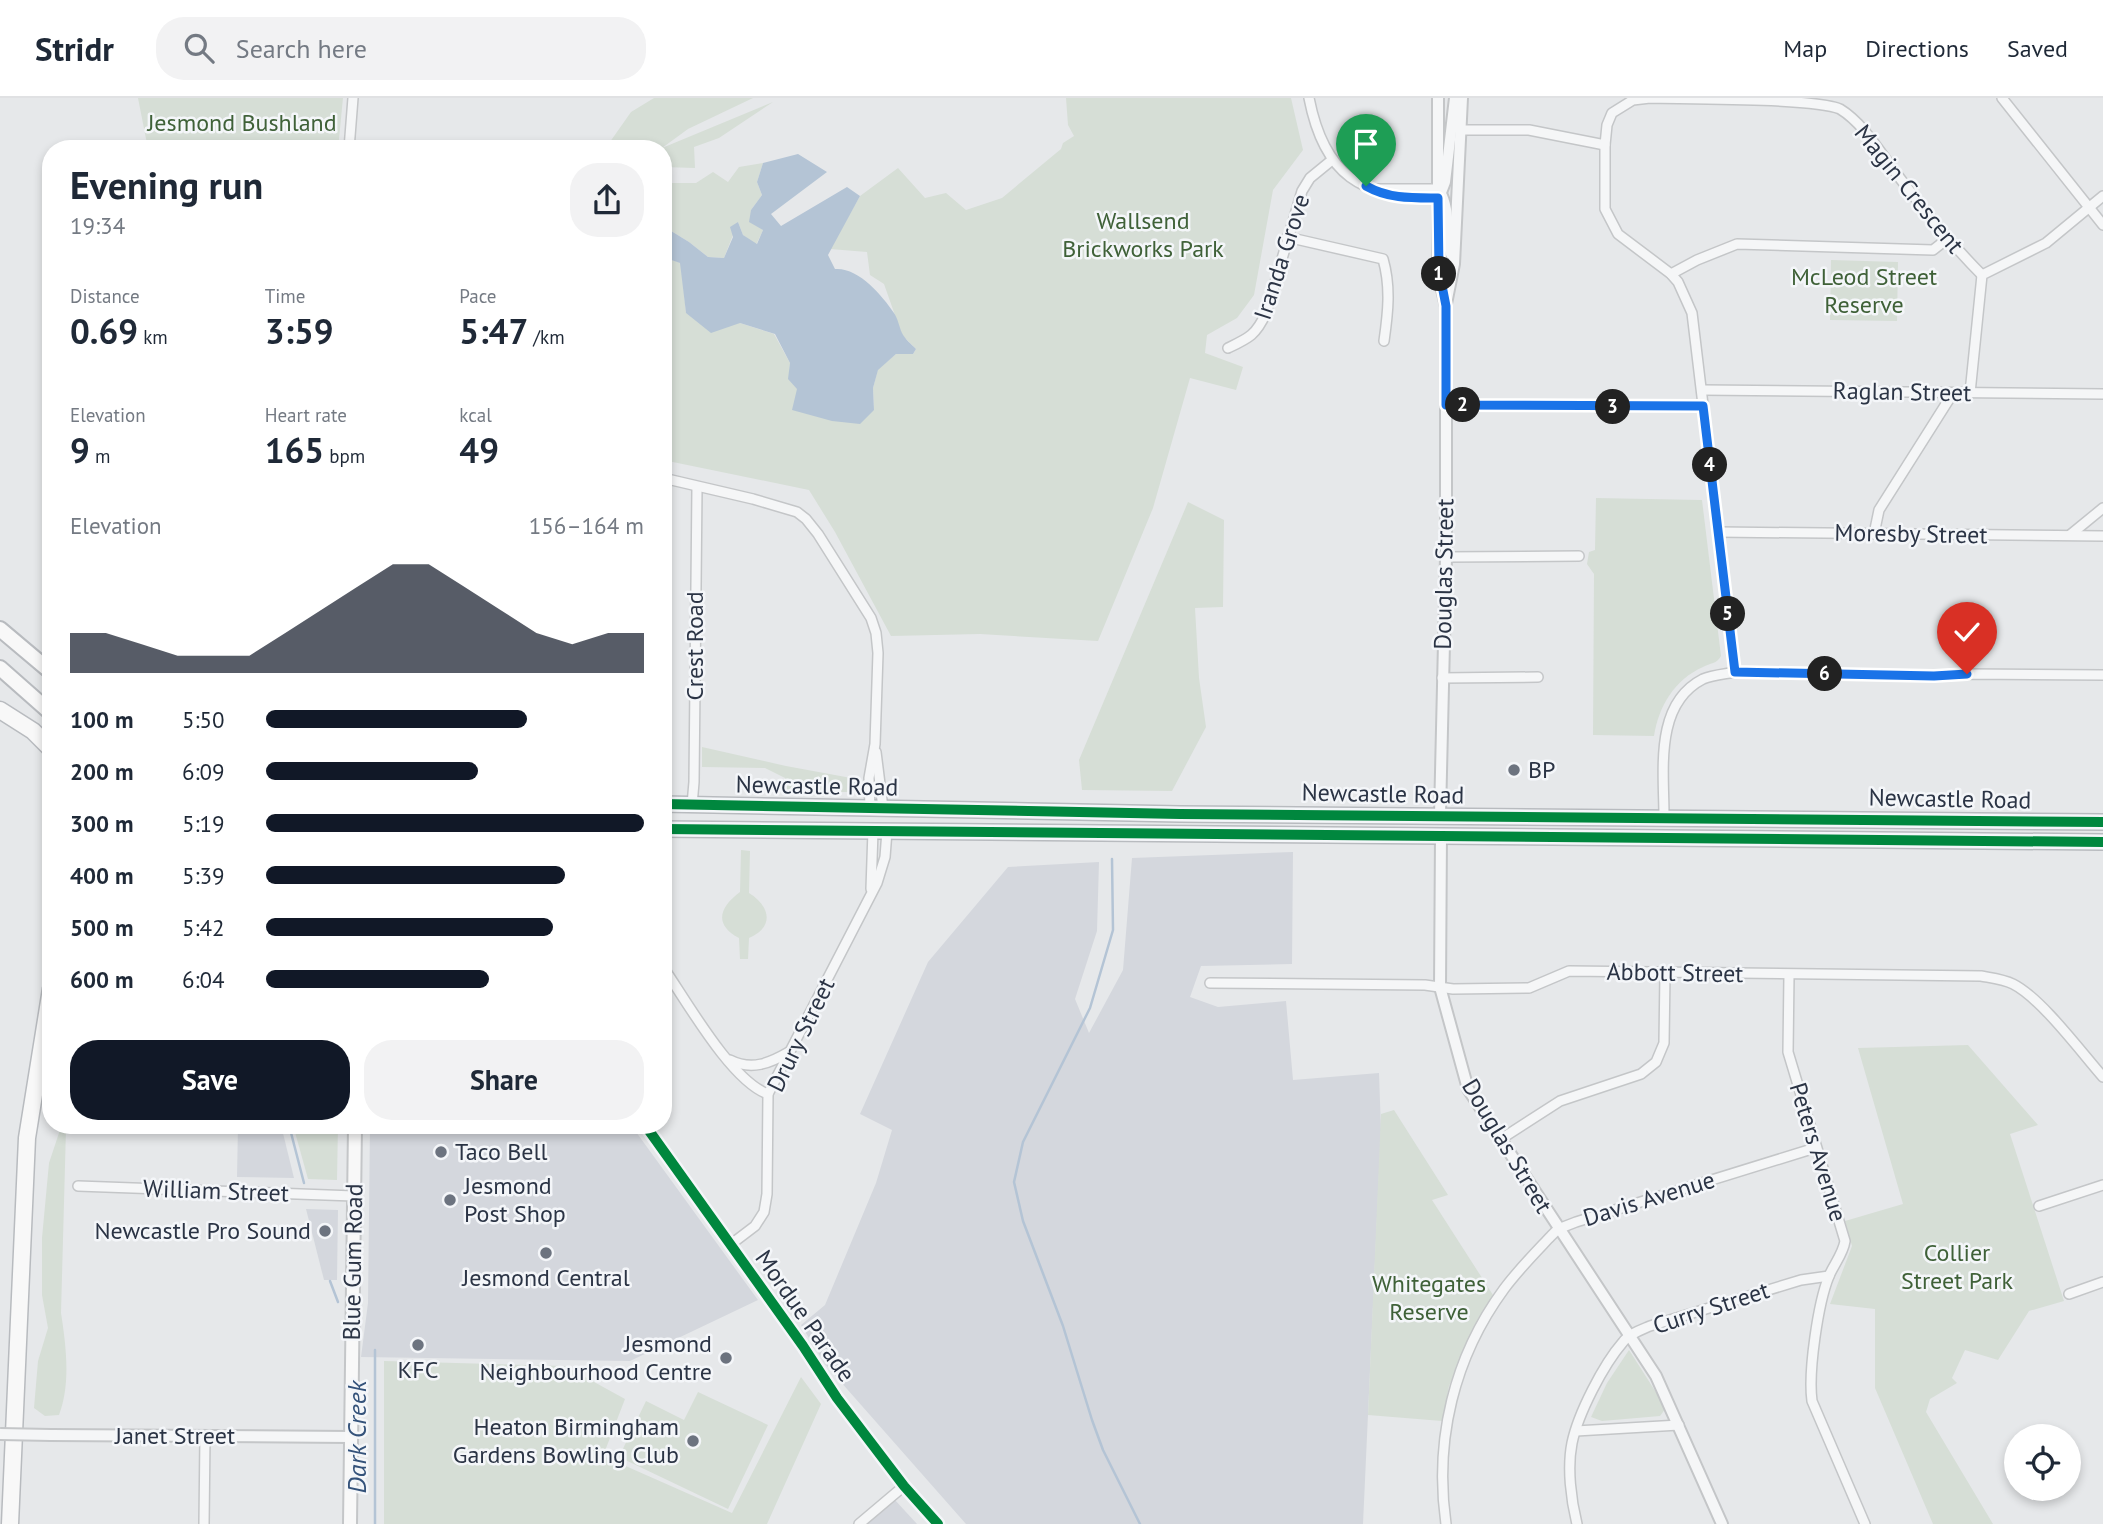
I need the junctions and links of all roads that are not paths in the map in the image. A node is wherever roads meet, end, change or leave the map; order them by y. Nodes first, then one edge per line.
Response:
1 (353, 98) edge
2 (1309, 98) edge
3 (1438, 98) edge
4 (1455, 98) edge
5 (1462, 98) edge
6 (2001, 98) edge
7 (1796, 99) edge
8 (1461, 130) junction
9 (350, 140) edge
10 (1605, 145) junction
11 (1332, 160) junction
12 (1439, 193) junction
13 (2103, 196) edge
14 (2090, 207) junction
15 (2103, 225) edge
16 (1287, 237) junction
17 (1947, 239) junction
18 (1454, 264) junction
19 (1671, 274) junction
20 (1982, 275) junction
21 (1446, 306) junction
22 (1384, 341) dead end
23 (1228, 348) dead end
24 (1702, 390) junction
25 (1953, 393) junction
26 (1970, 393) junction
27 (2103, 394) edge
28 (1446, 405) junction
29 (1703, 406) junction
30 (672, 480) edge
31 (697, 487) junction
32 (2103, 508) edge
33 (1718, 532) junction
34 (1874, 534) junction
35 (2070, 535) junction
36 (2103, 536) edge
37 (1578, 556) dead end
38 (1446, 557) junction
39 (0, 629) edge
40 (42, 664) edge
41 (0, 668) edge
42 (1735, 672) junction
43 (2103, 675) edge
44 (1538, 677) dead end
45 (1442, 678) junction
46 (42, 705) edge
47 (0, 710) edge
48 (42, 740) edge
49 (672, 804) edge
50 (692, 804) junction
51 (877, 808) junction
52 (1440, 815) junction
53 (1664, 817) junction
54 (2042, 822) junction
55 (2103, 822) edge
56 (672, 829) edge
57 (2103, 829) edge
58 (880, 831) junction
59 (1441, 835) junction
60 (2103, 842) edge
61 (867, 901) junction
62 (1665, 973) junction
63 (1789, 975) junction
64 (672, 980) edge
65 (1210, 983) dead end
66 (1440, 987) junction
67 (42, 1045) edge
68 (791, 1051) junction
69 (726, 1059) junction
70 (2103, 1077) edge
71 (768, 1094) junction
72 (355, 1134) edge
73 (651, 1134) edge
74 (1501, 1139) junction
75 (1815, 1148) junction
76 (2103, 1185) edge
77 (78, 1186) dead end
78 (354, 1196) junction
79 (2039, 1206) dead end
80 (1558, 1229) junction
81 (730, 1245) junction
82 (1829, 1276) junction
83 (2103, 1282) edge
84 (2069, 1294) dead end
85 (1629, 1337) junction
86 (1679, 1425) junction
87 (1576, 1431) junction
88 (0, 1434) edge
89 (205, 1436) junction
90 (350, 1437) junction
91 (904, 1486) junction
92 (10, 1524) edge
93 (204, 1524) edge
94 (350, 1524) edge
95 (859, 1524) edge
96 (939, 1524) edge
97 (1447, 1524) edge
98 (1577, 1524) edge
99 (1722, 1524) edge
100 (1865, 1524) edge

1 - 9 street
2 - 11 street
3 - 12 street, Douglas Street
4 - 12 street
5 - 8 street, Douglas Street
6 - 14 street
7 - 10 street, Magin Crescent
7 - 17 street, Magin Crescent
8 - 10 street
8 - 18 street, Douglas Street
10 - 19 street, Magin Crescent
11 - 12 street
11 - 16 street, Iranda Grove
12 - 18 street
12 - 21 street, Douglas Street
13 - 14 street
14 - 15 street
14 - 20 street
16 - 22 street
16 - 23 street, Iranda Grove
17 - 19 street
17 - 20 street, Magin Crescent
18 - 21 street, Douglas Street
19 - 24 street
20 - 26 street
21 - 28 street, Douglas Street
24 - 25 street, Raglan Street
24 - 29 street
25 - 26 street, Raglan Street
25 - 34 street
26 - 27 street, Raglan Street
28 - 29 street
28 - 38 street, Douglas Street
29 - 33 street
30 - 31 street
31 - 50 street, Crest Road
31 - 51 street
32 - 35 street
33 - 34 street, Moresby Street
33 - 42 street
34 - 35 street, Moresby Street
35 - 36 street, Moresby Street
37 - 38 street
38 - 45 street, Douglas Street
39 - 40 highway
41 - 46 highway
42 - 43 street
42 - 53 street
44 - 45 street
45 - 52 street, Douglas Street
47 - 48 highway
49 - 50 highway, Newcastle Road
50 - 51 highway, Newcastle Road
51 - 52 highway, Newcastle Road
51 - 58 highway
52 - 53 highway, Newcastle Road
52 - 59 highway, Douglas Street
53 - 54 highway, Newcastle Road
54 - 55 highway, Newcastle Road
54 - 57 highway
56 - 58 highway, Newcastle Road
58 - 59 highway, Newcastle Road
58 - 61 street, Drury Street
58 - 61 street, Drury Street
59 - 60 highway, Newcastle Road
59 - 66 street, Douglas Street
61 - 68 street, Drury Street
62 - 63 street, Abbott Street
62 - 66 street, Abbott Street
62 - 74 street
63 - 70 street, Abbott Street
63 - 75 street, Peters Avenue
64 - 69 street
65 - 66 street, Abbott Street
66 - 74 street, Douglas Street
67 - 92 highway
68 - 69 street
68 - 71 street, Drury Street
69 - 71 street
71 - 81 street, Drury Street
72 - 78 main road, Blue Gum Road
73 - 81 street, Mordue Parade
74 - 80 street, Douglas Street
75 - 80 street, Davis Avenue
75 - 82 street, Peters Avenue
76 - 79 street
77 - 78 street, William Street
78 - 90 main road, Blue Gum Road
80 - 85 street, Douglas Street
80 - 97 street, Davis Avenue
81 - 91 street, Mordue Parade
82 - 85 street, Curry Street
82 - 100 street, Peters Avenue
83 - 84 street
85 - 86 street, Douglas Street
85 - 87 street, Curry Street
86 - 87 street
86 - 99 street, Douglas Street
87 - 98 street, Curry Street
88 - 89 street, Janet Street, bridge
89 - 90 street, Janet Street
89 - 93 street
90 - 94 main road, Blue Gum Road
91 - 95 street
91 - 96 street, Mordue Parade

